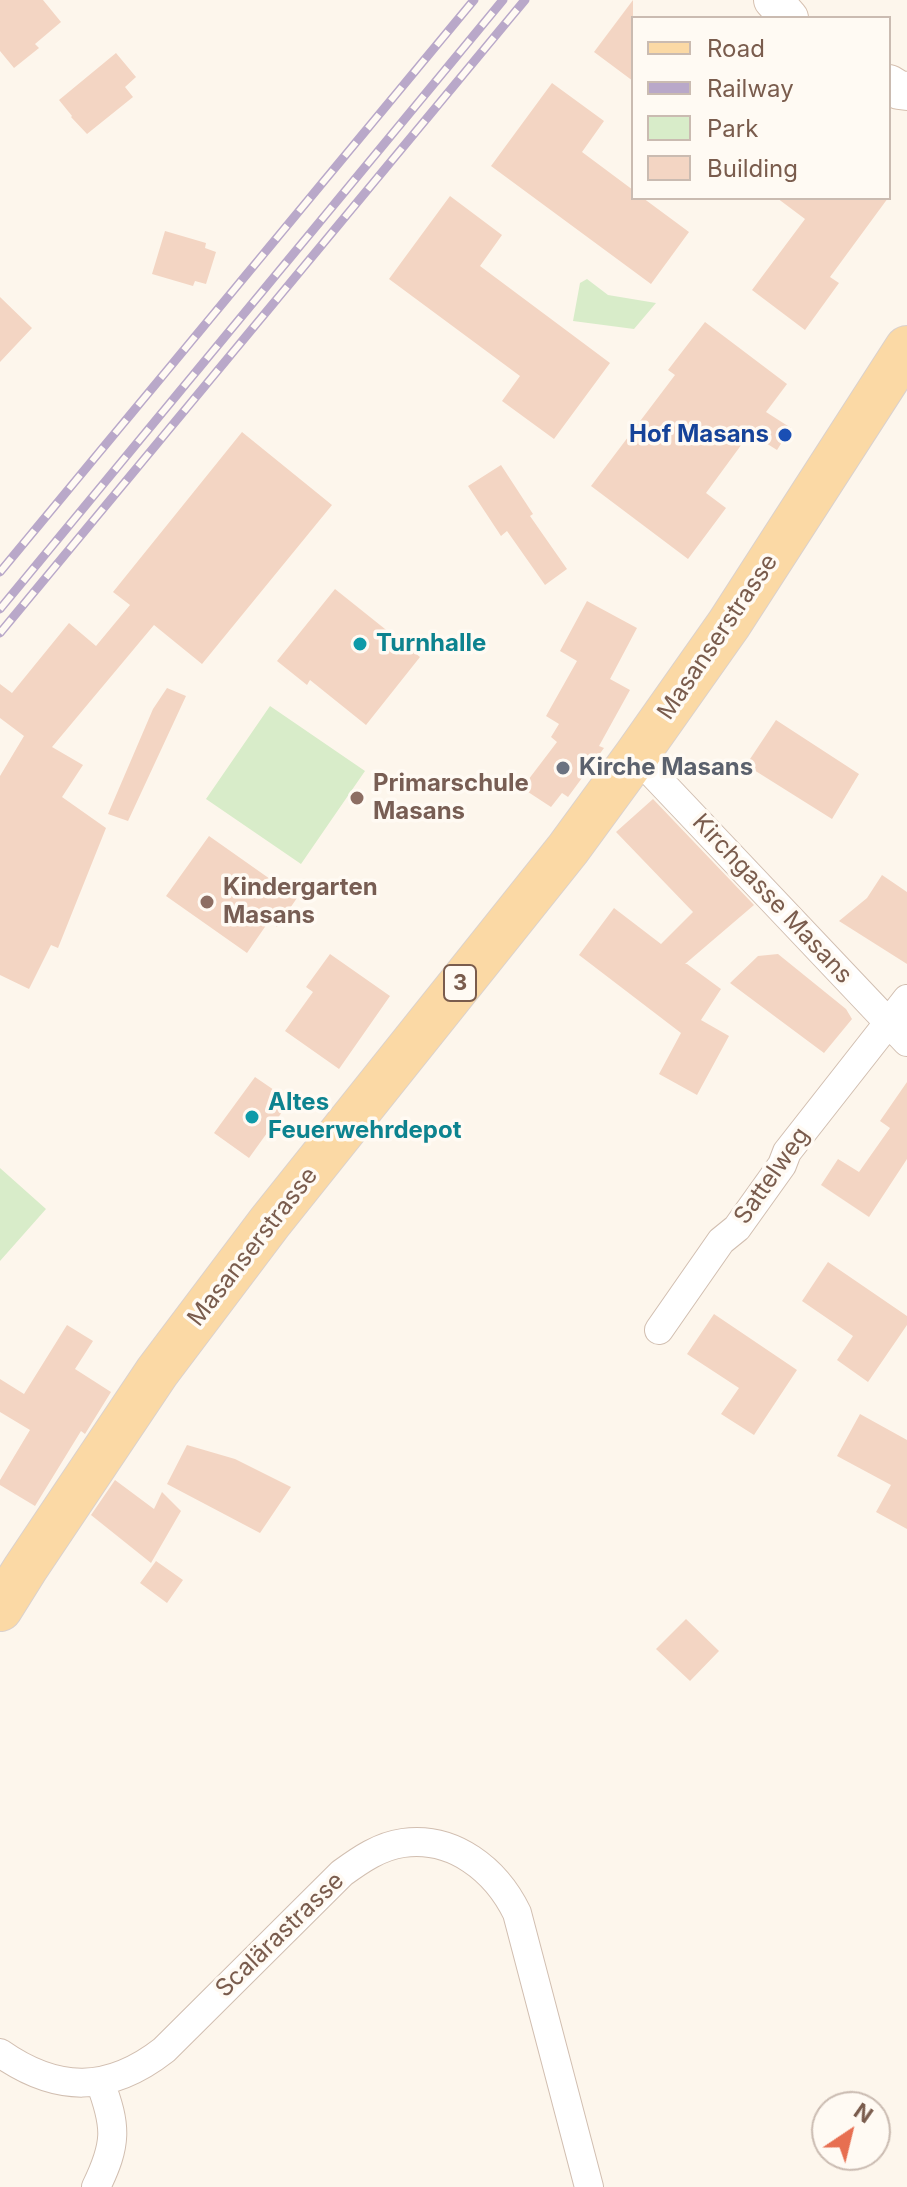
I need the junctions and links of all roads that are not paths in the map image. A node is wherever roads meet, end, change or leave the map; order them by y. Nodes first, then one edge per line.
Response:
1 (773, 0) edge
2 (787, 16) edge
3 (907, 348) edge
4 (636, 756) junction
5 (907, 999) edge
6 (898, 1033) edge
7 (659, 1330) dead end
8 (0, 1609) edge
9 (0, 2053) edge
10 (100, 2082) junction
11 (96, 2187) edge
12 (589, 2187) edge

1 - 2 street
3 - 4 main road, Masanserstrasse / 3
4 - 6 street, Kirchgasse Masans
4 - 8 main road, Masanserstrasse / 3
5 - 6 street, Sattelweg
6 - 7 street, Sattelweg
9 - 10 street, Scalärastrasse
10 - 11 street
10 - 12 street, Scalärastrasse

